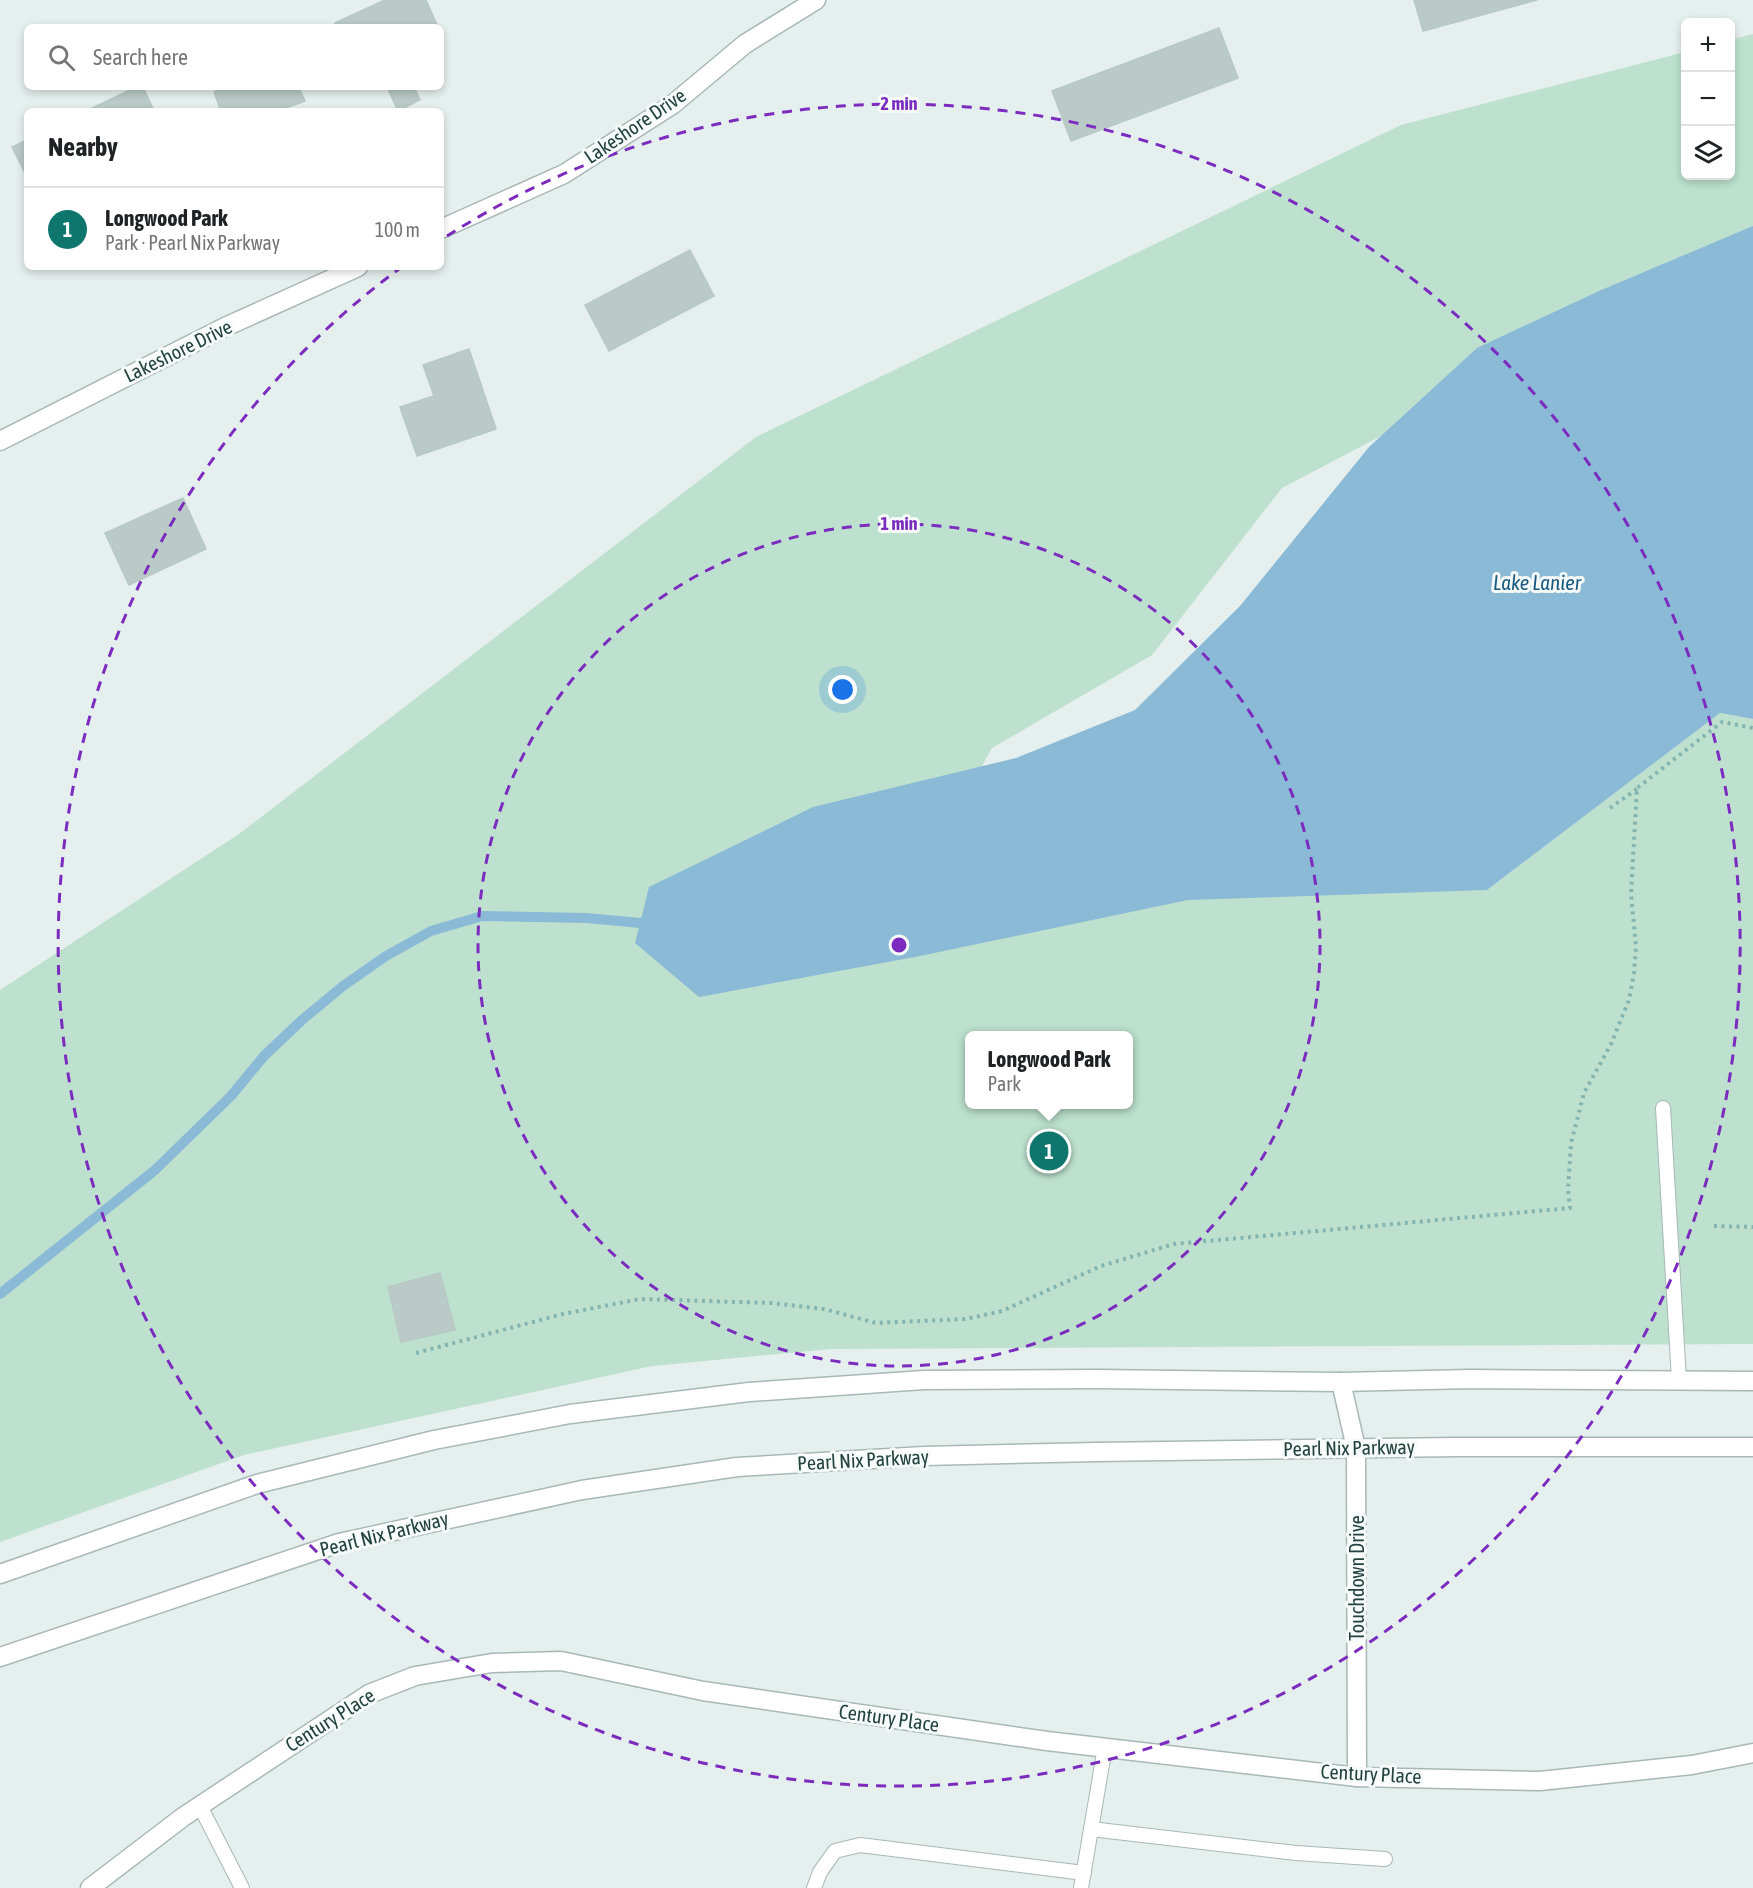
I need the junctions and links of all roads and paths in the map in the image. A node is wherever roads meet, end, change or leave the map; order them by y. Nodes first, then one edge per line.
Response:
1 (816, 0) edge
2 (444, 229) edge
3 (351, 270) edge
4 (0, 441) edge
5 (1753, 728) edge
6 (1637, 788) junction
7 (1610, 808) dead end
8 (1663, 1108) dead end
9 (1714, 1226) dead end
10 (1753, 1227) edge
11 (416, 1353) dead end
12 (1679, 1380) junction
13 (1753, 1381) edge
14 (1341, 1382) junction
15 (1753, 1447) edge
16 (1356, 1448) junction
17 (0, 1574) edge
18 (0, 1657) edge
19 (1104, 1747) junction
20 (1753, 1753) edge
21 (1357, 1777) junction
22 (200, 1806) junction
23 (1091, 1829) junction
24 (1385, 1858) dead end
25 (1084, 1873) junction
26 (90, 1888) edge
27 (242, 1888) edge
28 (814, 1888) edge
29 (1081, 1888) edge

1 - 2 street, Lakeshore Drive
3 - 4 street, Lakeshore Drive
5 - 6 path
6 - 7 path
6 - 11 path
8 - 12 lane
9 - 10 path
12 - 13 street
12 - 14 street
14 - 16 street, Touchdown Drive
14 - 17 street
15 - 16 street, Pearl Nix Parkway
16 - 18 street, Pearl Nix Parkway
16 - 21 street, Touchdown Drive
19 - 21 street, Century Place
19 - 22 street, Century Place
19 - 23 lane
20 - 21 street, Century Place
22 - 26 street, Century Place
22 - 27 lane
23 - 24 lane
23 - 25 lane
25 - 28 lane
25 - 29 lane

